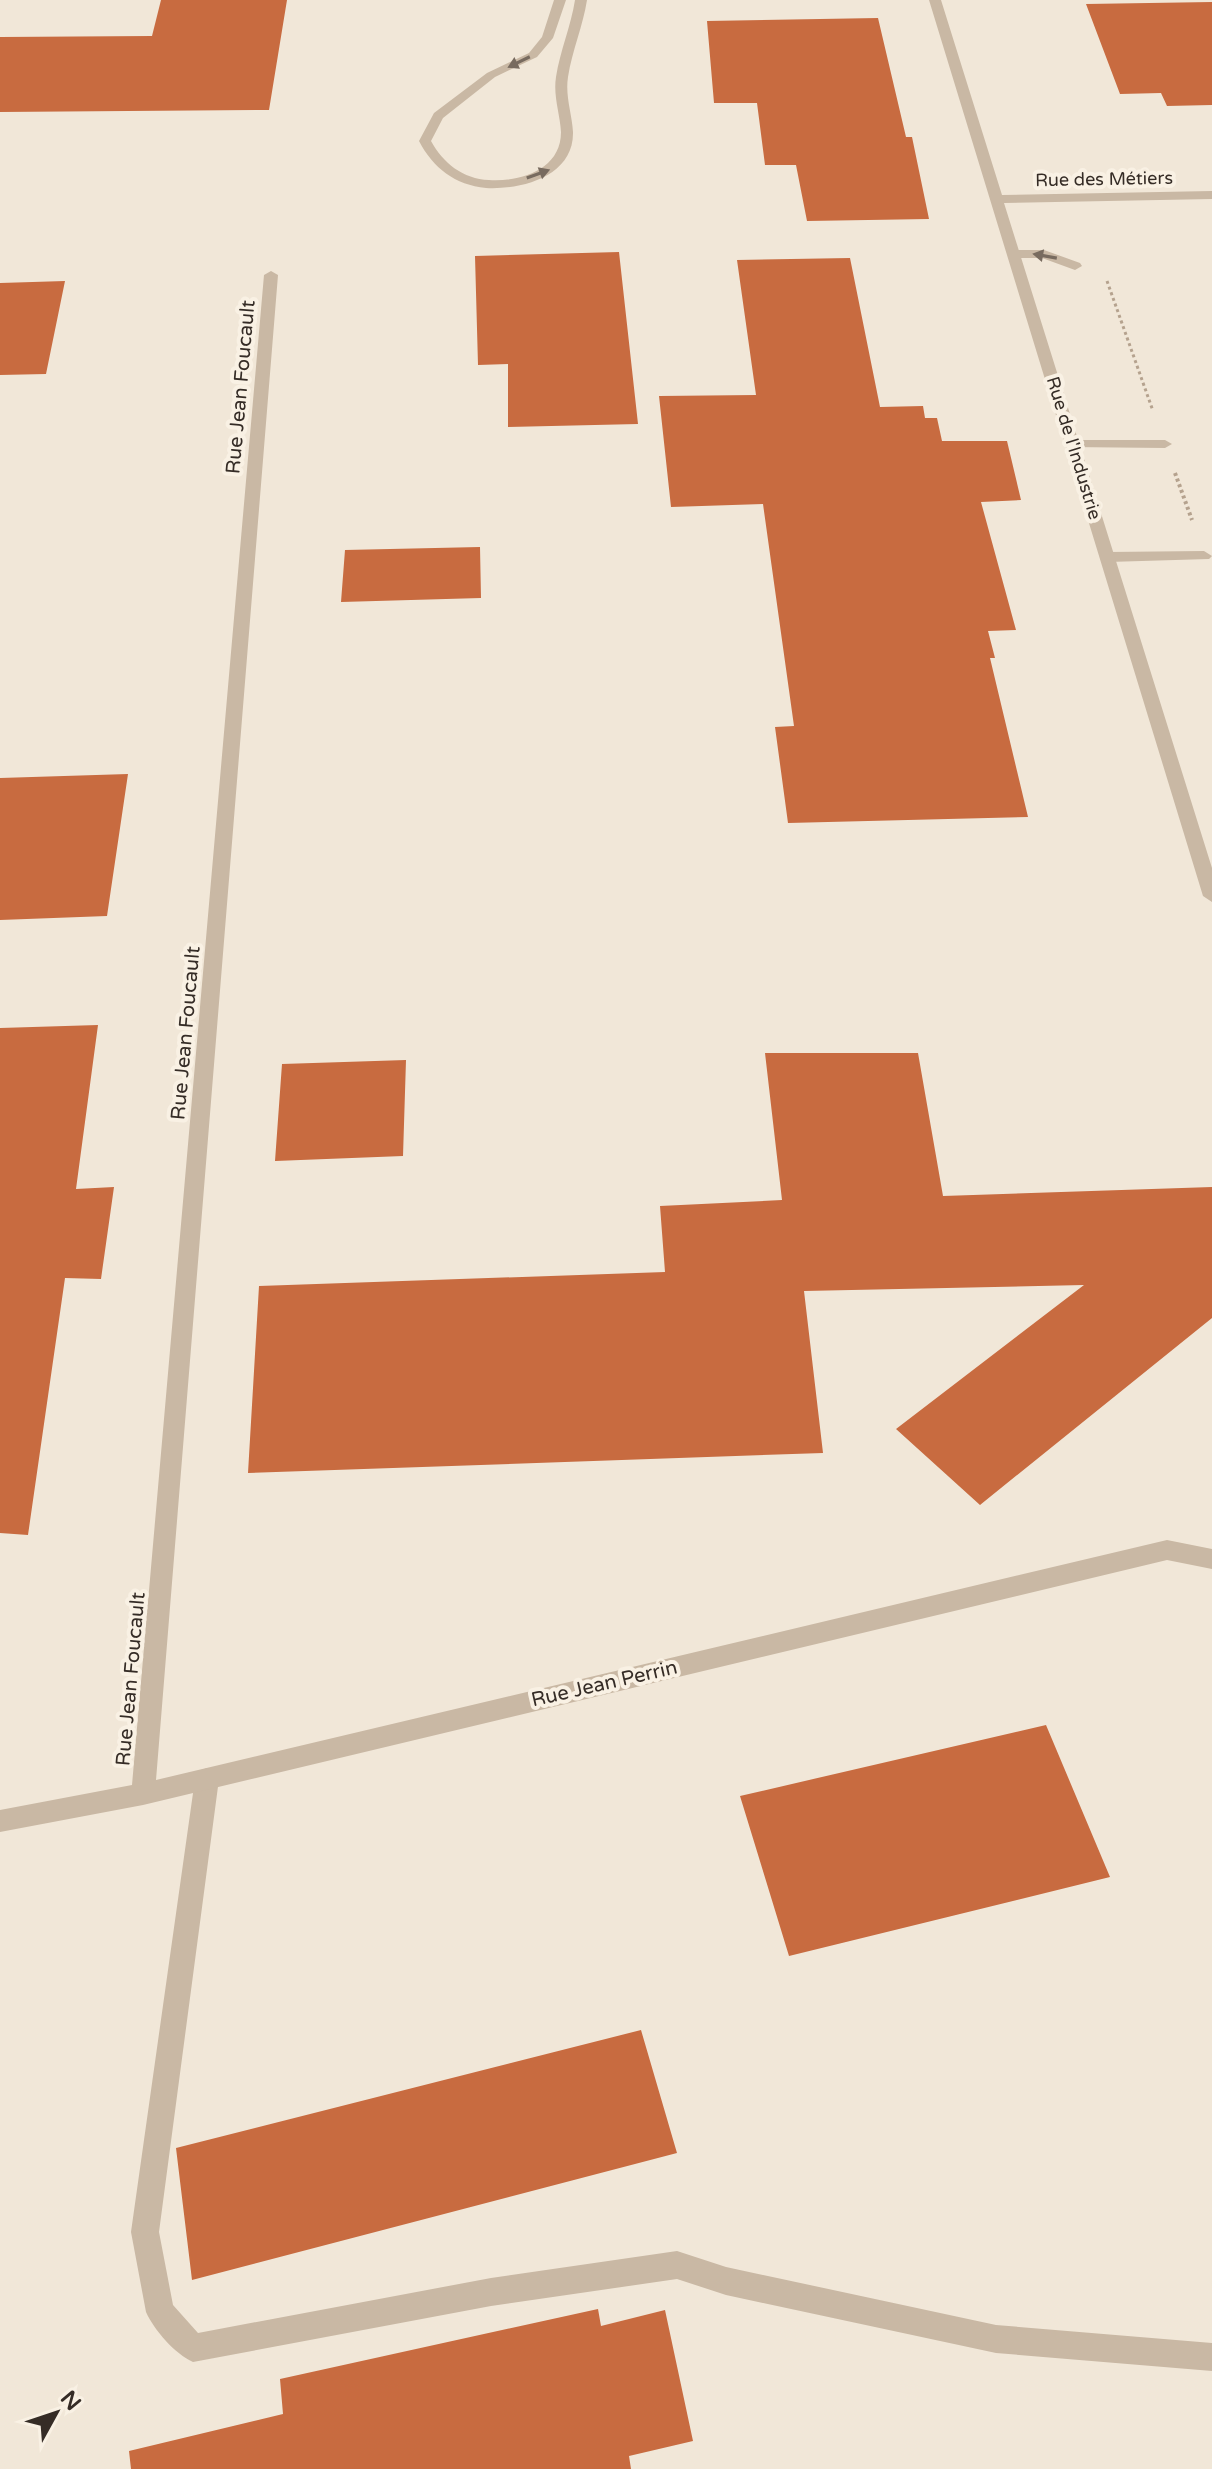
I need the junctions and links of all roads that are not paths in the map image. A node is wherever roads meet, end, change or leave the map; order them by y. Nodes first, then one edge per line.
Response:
1 (560, 0) edge
2 (581, 0) edge
3 (935, 0) edge
4 (1212, 195) edge
5 (997, 199) junction
6 (1014, 254) junction
7 (1075, 266) dead end
8 (271, 275) dead end
9 (1074, 444) junction
10 (1165, 444) road end
11 (1204, 556) road end
12 (1108, 557) junction
13 (1212, 896) edge
14 (1211, 1553) edge
15 (207, 1779) junction
16 (143, 1794) junction
17 (0, 1821) edge
18 (1212, 2357) edge

1 -> 2 street
3 - 5 street, Rue de l'Industrie
4 - 5 street, Rue des Métiers
5 - 6 street, Rue de l'Industrie
7 -> 6 street
6 - 9 street, Rue de l'Industrie
8 - 16 street, Rue Jean Foucault
9 - 10 street
9 - 12 street, Rue de l'Industrie
11 - 12 street
12 - 13 street, Rue de l'Industrie
14 - 15 street, Rue Jean Perrin
15 - 16 street, Rue Jean Perrin
15 - 18 street
16 - 17 street, Rue Jean Perrin

